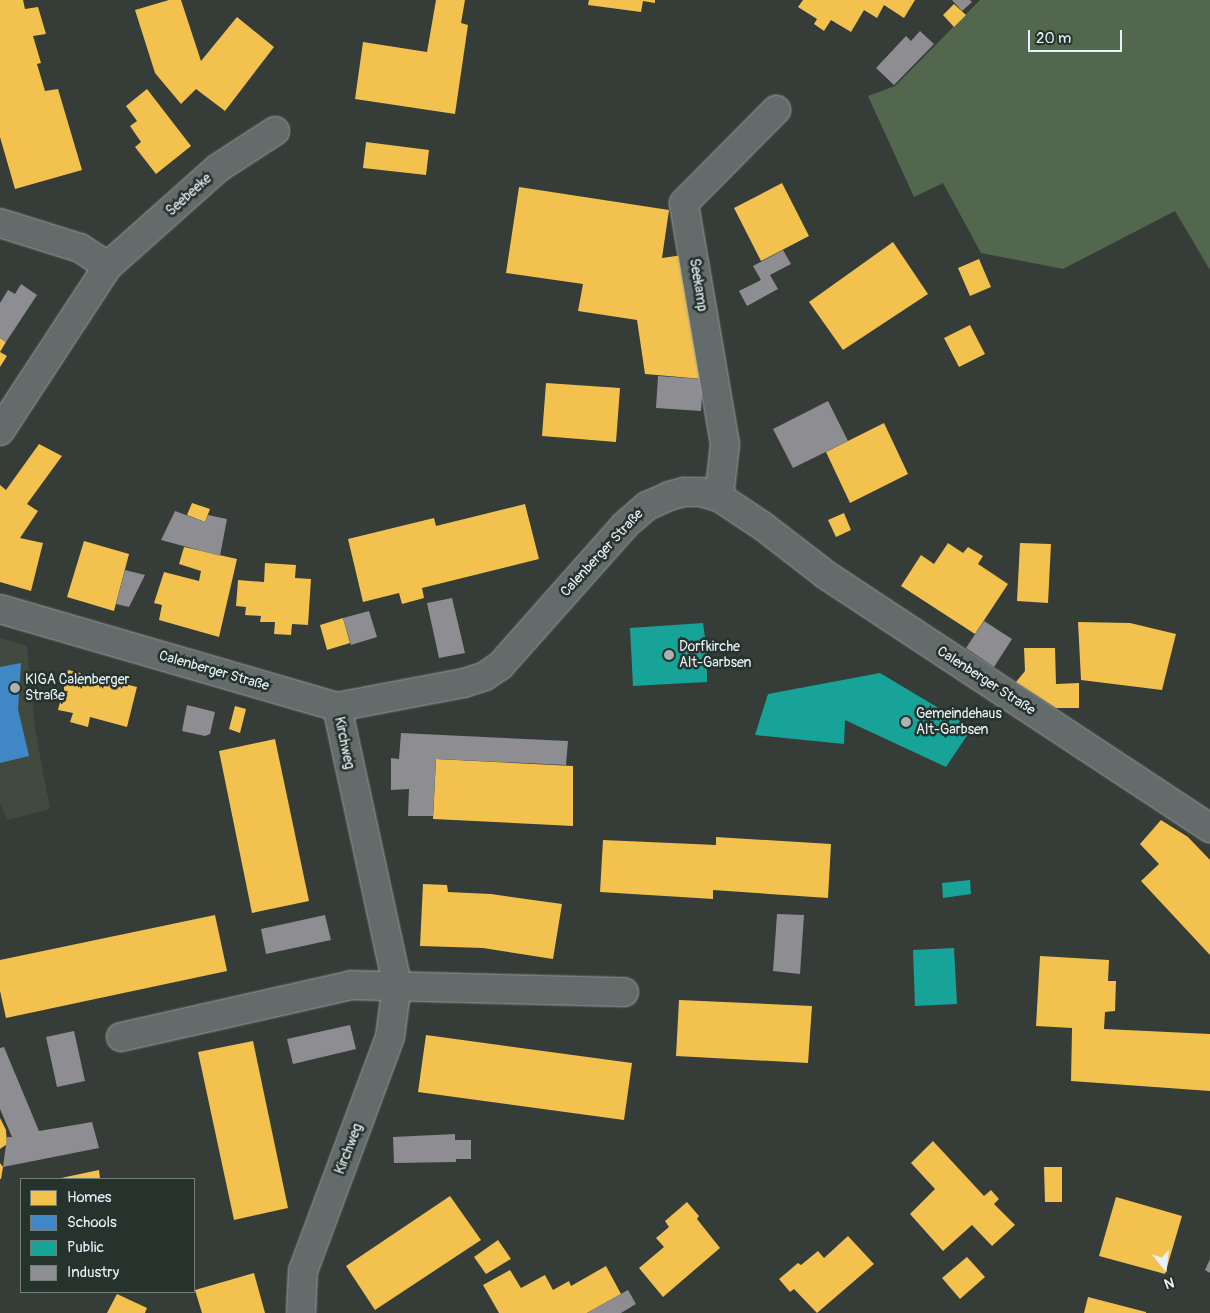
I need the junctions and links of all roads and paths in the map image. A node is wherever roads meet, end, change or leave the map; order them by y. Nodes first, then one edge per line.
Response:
1 (776, 110) dead end
2 (275, 131) dead end
3 (0, 223) edge
4 (108, 266) junction
5 (0, 431) edge
6 (719, 497) junction
7 (0, 609) edge
8 (336, 707) junction
9 (1210, 828) edge
10 (397, 984) junction
11 (624, 992) dead end
12 (121, 1037) dead end
13 (301, 1313) edge

1 - 6 street, Seekamp
2 - 4 street, Seebeeke
3 - 4 street
4 - 5 street, Seebeeke
6 - 8 street, Calenberger Straße
6 - 9 street, Calenberger Straße
7 - 8 street, Calenberger Straße
8 - 10 street, Kirchweg
10 - 11 street
10 - 12 street
10 - 13 street, Kirchweg

